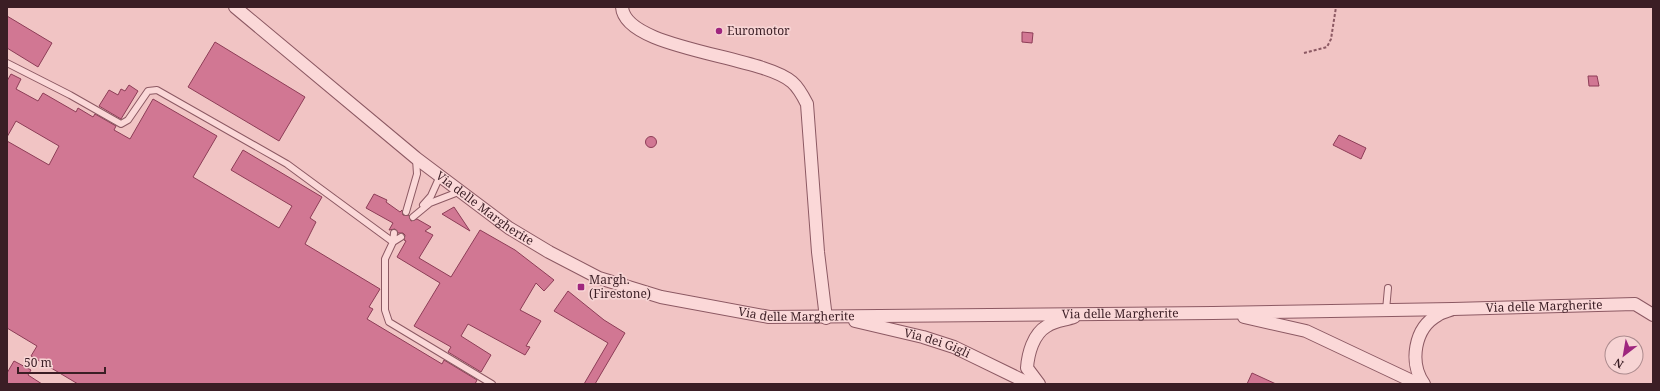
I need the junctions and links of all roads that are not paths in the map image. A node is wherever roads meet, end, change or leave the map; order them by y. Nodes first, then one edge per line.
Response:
1 (235, 7) edge
2 (622, 7) edge
3 (7, 63) edge
4 (416, 158) junction
5 (440, 176) junction
6 (460, 191) junction
7 (406, 212) dead end
8 (394, 233) dead end
9 (401, 237) dead end
10 (393, 242) junction
11 (1388, 288) dead end
12 (1636, 304) junction
13 (1653, 304) edge
14 (1452, 309) junction
15 (1386, 310) junction
16 (1213, 313) junction
17 (1081, 314) junction
18 (1653, 315) edge
19 (838, 317) junction
20 (826, 318) junction
21 (492, 384) edge
22 (1030, 384) edge
23 (1038, 384) edge
24 (1423, 384) edge

1 - 4 street, Via delle Margherite
2 - 20 street
3 - 10 lane
4 - 5 street, Via delle Margherite
4 - 7 lane
5 - 6 street, Via delle Margherite
5 - 6 lane
6 - 20 street, Via delle Margherite
8 - 10 lane
9 - 10 lane
10 - 21 lane
11 - 15 lane
12 - 13 street, Via delle Margherite
12 - 14 street, Via delle Margherite
12 - 18 street
14 - 15 street, Via delle Margherite
14 - 24 street, Via delle Margherite
15 - 16 street, Via delle Margherite
16 - 17 street, Via delle Margherite
16 - 24 street
17 - 19 street, Via delle Margherite
17 - 23 street
19 - 20 street, Via delle Margherite
19 - 22 street, Via dei Gigli

